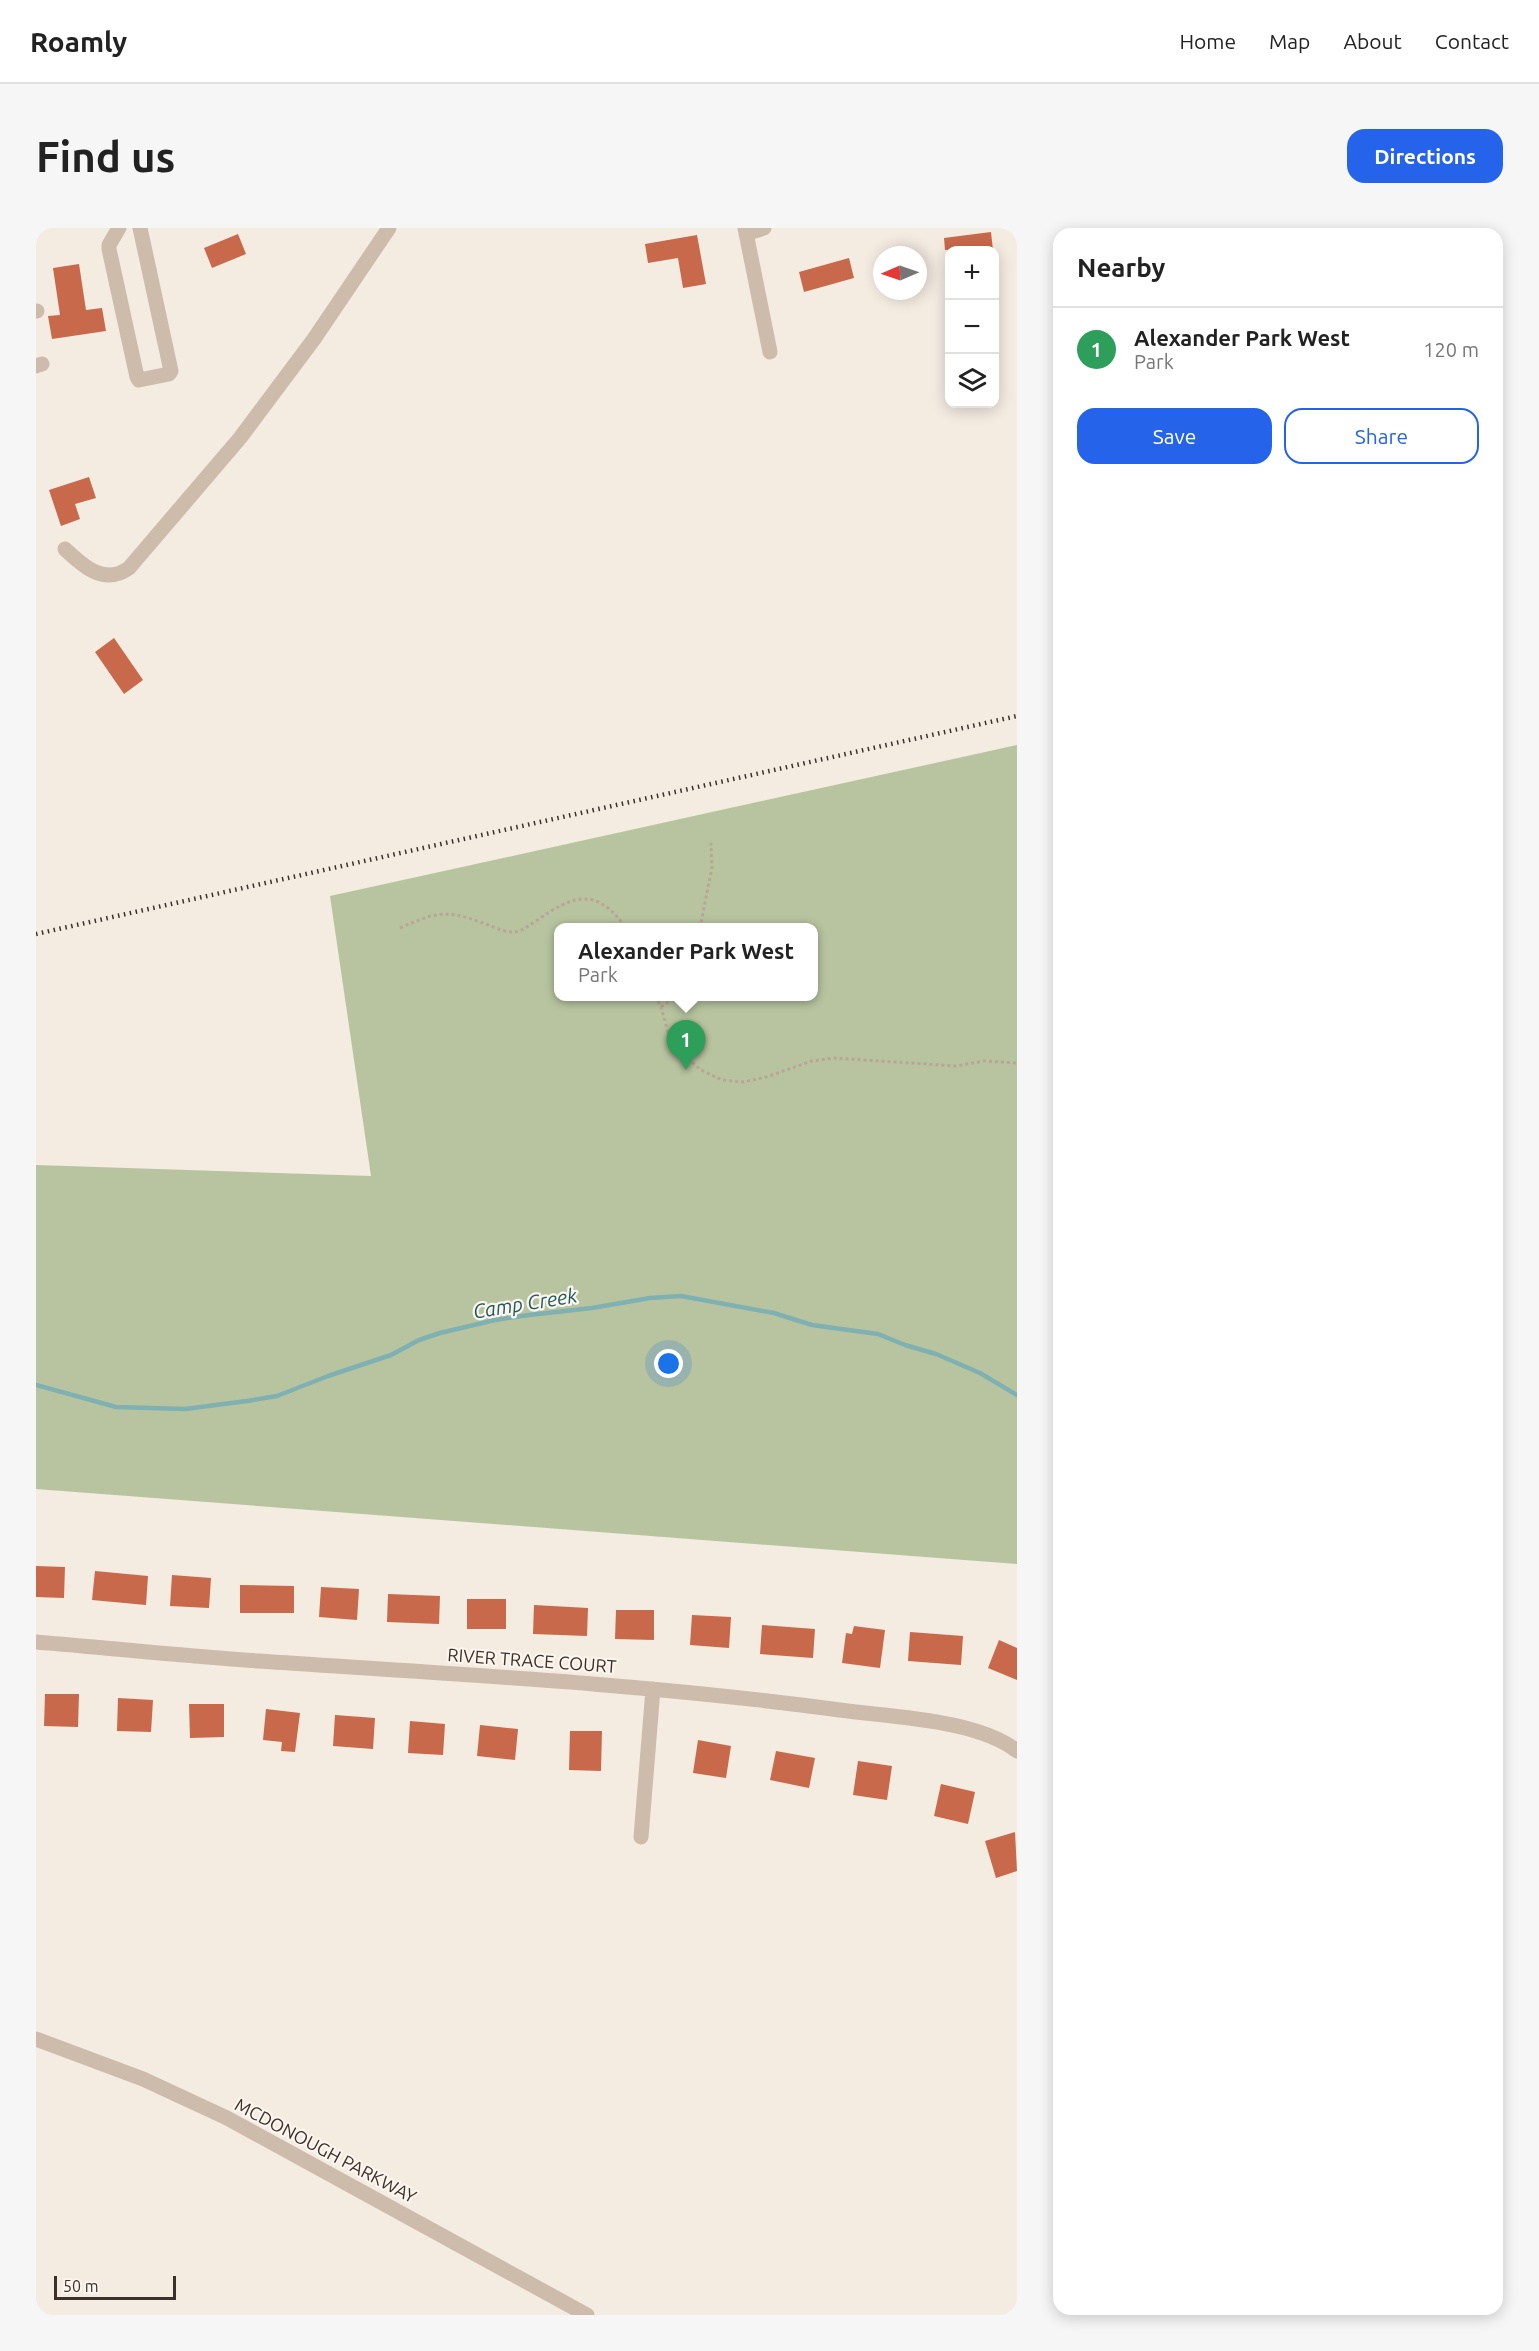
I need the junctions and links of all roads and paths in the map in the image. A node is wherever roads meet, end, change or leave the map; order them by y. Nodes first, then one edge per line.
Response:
1 (119, 228) edge
2 (140, 228) edge
3 (389, 228) edge
4 (764, 228) edge
5 (745, 231) edge
6 (770, 352) dead end
7 (65, 549) dead end
8 (711, 843) dead end
9 (623, 923) edge
10 (701, 923) edge
11 (400, 928) dead end
12 (658, 1001) edge
13 (670, 1001) edge
14 (661, 1007) junction
15 (1017, 1063) edge
16 (36, 1642) edge
17 (653, 1689) junction
18 (1017, 1751) edge
19 (641, 1837) dead end
20 (36, 2039) edge
21 (587, 2315) edge

1 - 2 street
3 - 7 street
4 - 5 street
5 - 6 street
8 - 10 path
9 - 11 path
12 - 14 path
13 - 14 path
14 - 15 path
16 - 17 street, RIVER TRACE COURT
17 - 18 street, RIVER TRACE COURT
17 - 19 street
20 - 21 street, MCDONOUGH PARKWAY

